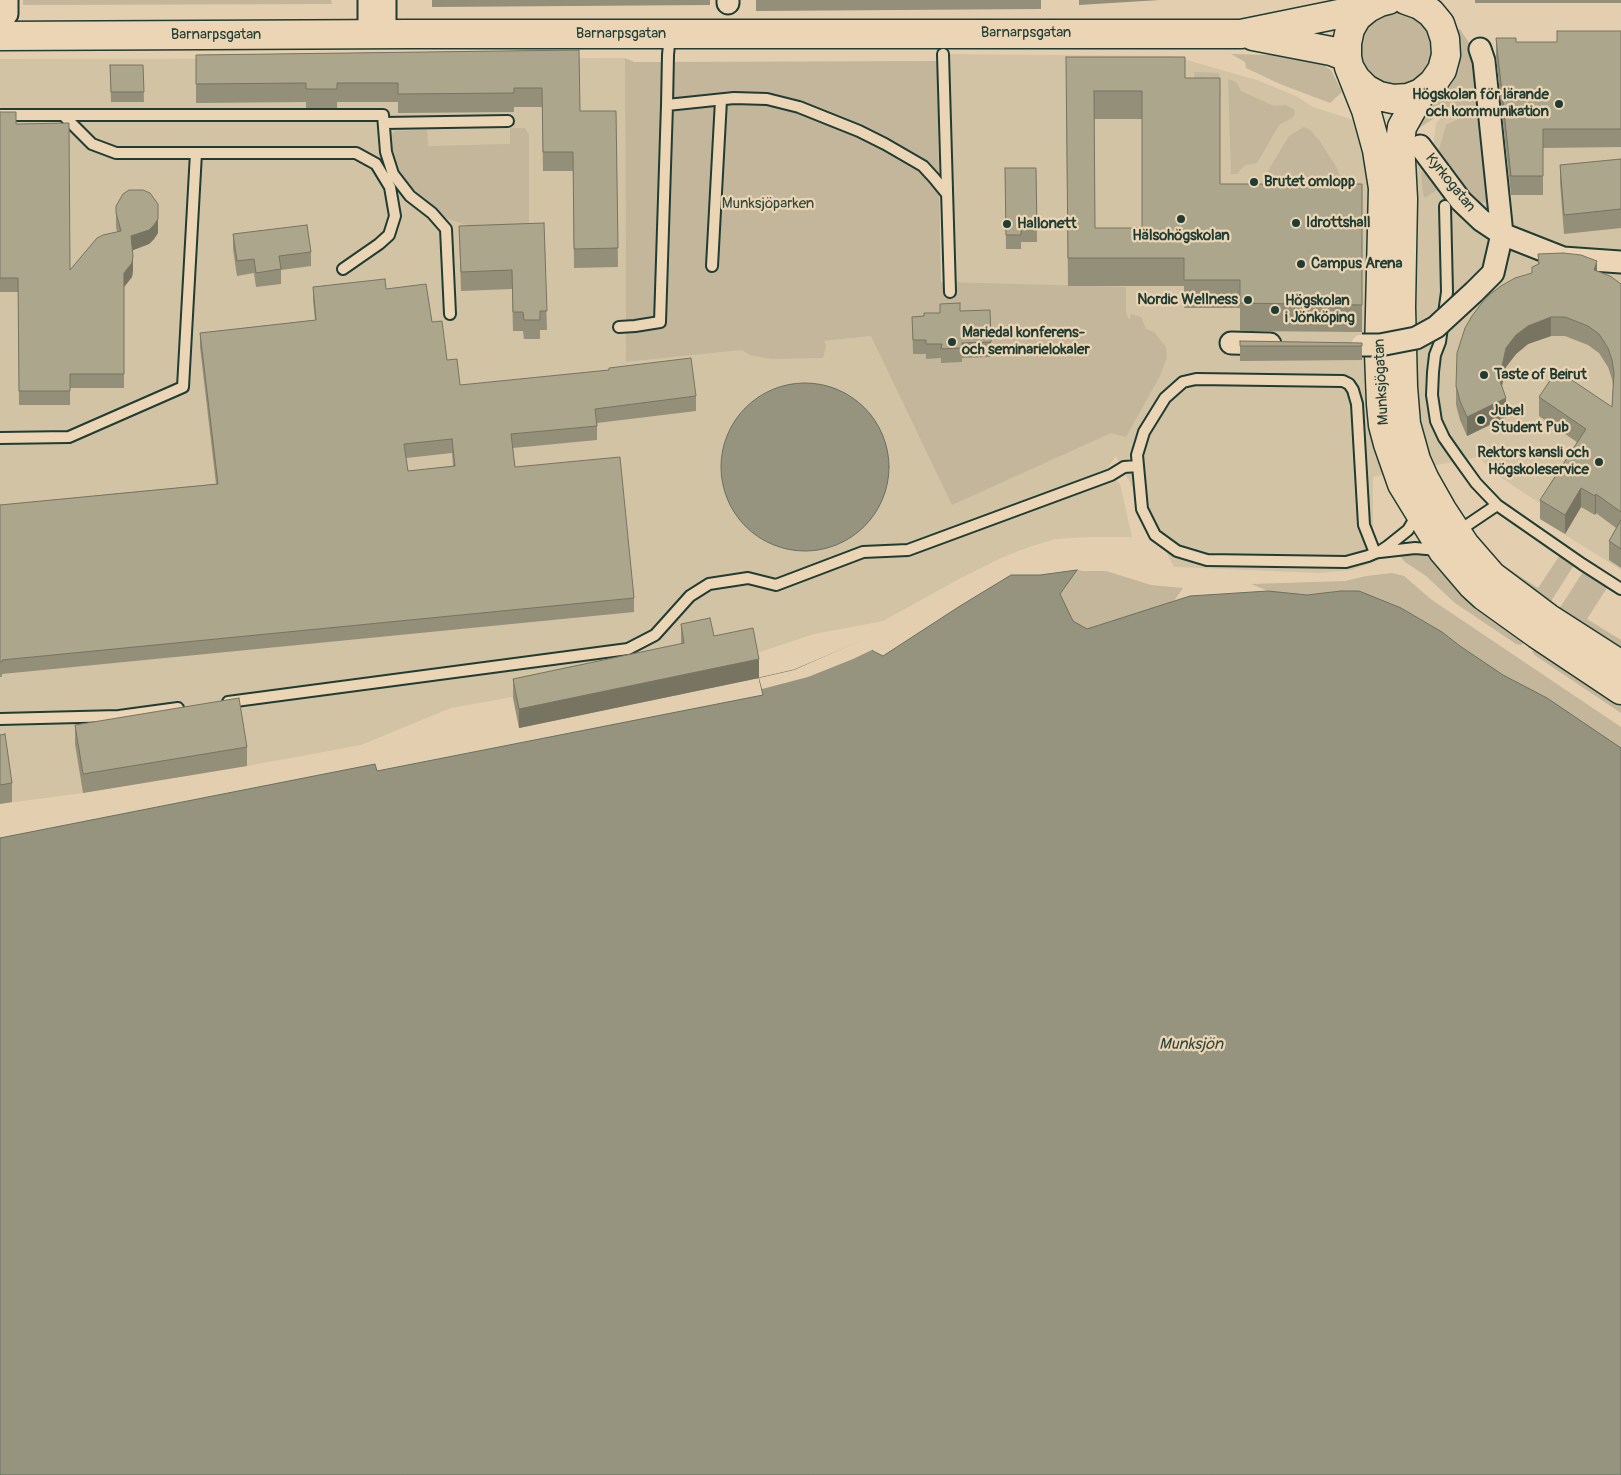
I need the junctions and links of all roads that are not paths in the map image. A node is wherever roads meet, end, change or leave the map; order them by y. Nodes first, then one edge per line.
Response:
1 (369, 0) edge
2 (385, 0) edge
3 (1384, 2) edge
4 (1436, 12) edge
5 (5, 17) edge
6 (377, 34) junction
7 (670, 34) junction
8 (1241, 34) junction
9 (1480, 49) dead end
10 (943, 54) dead end
11 (1348, 62) junction
12 (1421, 93) junction
13 (721, 100) junction
14 (666, 105) junction
15 (0, 115) edge
16 (64, 116) junction
17 (508, 121) dead end
18 (384, 123) junction
19 (1420, 146) dead end
20 (196, 153) junction
21 (947, 194) junction
22 (1444, 206) dead end
23 (1502, 234) junction
24 (1621, 262) edge
25 (712, 266) dead end
26 (343, 269) dead end
27 (950, 292) dead end
28 (450, 314) dead end
29 (619, 327) dead end
30 (1231, 343) dead end
31 (1287, 344) edge
32 (1353, 345) edge
33 (0, 438) edge
34 (1138, 466) junction
35 (1497, 505) junction
36 (1418, 513) junction
37 (1449, 541) junction
38 (1377, 553) junction
39 (1621, 589) edge
40 (1621, 665) edge
41 (1621, 690) edge
42 (217, 703) edge
43 (188, 707) edge
44 (0, 719) edge

1 - 6 street
2 - 6 street
3 - 4 main road
3 - 8 main road, Barnarpsgatan
3 - 11 main road
4 - 12 main road
5 - 6 main road, Barnarpsgatan
6 - 7 main road, Barnarpsgatan
7 - 8 main road, Barnarpsgatan
7 - 14 lane
8 - 11 main road, Barnarpsgatan
9 - 23 street
10 - 21 lane
11 - 12 main road
11 - 36 main road, Munksjögatan
12 - 37 main road, Munksjögatan
13 - 14 lane
13 - 21 lane
13 - 25 lane
14 - 29 lane
15 - 16 lane
16 - 18 lane
16 - 20 lane
17 - 18 lane
18 - 28 lane
19 - 23 street, Kyrkogatan
20 - 26 lane
20 - 33 lane
21 - 27 lane
22 - 35 lane
23 - 24 street, Kyrkogatan
23 - 32 street, bridge
30 - 31 street
34 - 38 lane
34 - 38 lane
34 - 42 lane
35 - 37 lane
35 - 39 lane
36 - 37 main road, Munksjögatan
36 - 38 lane
37 - 38 lane
37 - 40 main road, Munksjögatan
37 - 41 main road, Munksjögatan
43 - 44 lane

